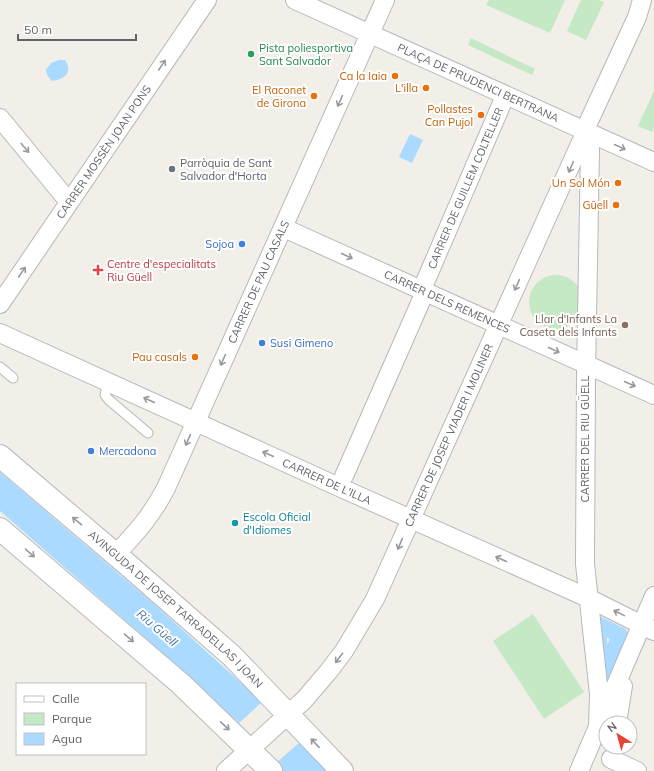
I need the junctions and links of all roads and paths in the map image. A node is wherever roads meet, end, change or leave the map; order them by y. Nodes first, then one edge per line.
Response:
1 (206, 0) edge
2 (295, 0) edge
3 (385, 0) edge
4 (314, 4) edge
5 (642, 4) edge
6 (370, 34) junction
7 (505, 96) junction
8 (0, 118) edge
9 (588, 126) junction
10 (590, 149) dead end
11 (654, 162) edge
12 (69, 202) junction
13 (284, 228) junction
14 (426, 280) dead end
15 (421, 301) dead end
16 (0, 304) edge
17 (499, 325) junction
18 (0, 332) edge
19 (586, 365) junction
20 (0, 367) edge
21 (13, 378) dead end
22 (108, 382) junction
23 (654, 394) edge
24 (196, 422) junction
25 (148, 433) dead end
26 (0, 456) edge
27 (344, 476) dead end
28 (411, 519) junction
29 (0, 529) edge
30 (116, 554) junction
31 (654, 596) edge
32 (588, 598) junction
33 (647, 628) edge
34 (628, 656) junction
35 (598, 715) edge
36 (603, 715) edge
37 (618, 715) edge
38 (285, 717) junction
39 (598, 728) edge
40 (253, 747) junction
41 (612, 759) edge
42 (226, 771) edge
43 (271, 771) edge
44 (342, 771) edge
45 (579, 771) edge
46 (637, 771) edge

12 -> 1 street, CARRER MOSSÈN JOAN PONS
2 - 4 street, PLAÇA DE PRUDENCI BERTRANA
3 - 6 street, CARRER DE PAU CASALS
4 - 6 street, PLAÇA DE PRUDENCI BERTRANA
5 - 9 street
6 - 7 street, PLAÇA DE PRUDENCI BERTRANA
6 -> 13 street, CARRER DE PAU CASALS
7 - 9 street, PLAÇA DE PRUDENCI BERTRANA
7 - 14 street, CARRER DE GUILLEM COLTELLER
8 -> 12 street
9 -> 11 street, PLAÇA DE PRUDENCI BERTRANA
9 -> 17 street, CARRER DE JOSEP VIADER I MOLINER
10 - 19 street, CARRER DEL RIU GÜELL
16 -> 12 street, CARRER MOSSÈN JOAN PONS
13 -> 17 street, CARRER DELS REMENCES
13 -> 24 street, CARRER DE PAU CASALS
15 - 27 street
17 -> 19 street, CARRER DELS REMENCES
17 - 28 street, CARRER DE JOSEP VIADER I MOLINER
18 - 22 street, CARRER DE L'ILLA
19 -> 23 street, CARRER DELS REMENCES
19 - 32 street, CARRER DEL RIU GÜELL
20 - 21 lane
24 -> 22 street, CARRER DE L'ILLA
22 - 25 lane
28 -> 24 street, CARRER DE L'ILLA
24 -> 30 street, CARRER DE PAU CASALS
30 -> 26 street, AVINGUDA DE JOSEP TARRADELLAS I JOAN
32 -> 28 street, CARRER DE L'ILLA
28 -> 38 street, CARRER DE JOSEP VIADER I MOLINER
29 -> 40 street
30 - 38 street, AVINGUDA DE JOSEP TARRADELLAS I JOAN
31 - 33 street
33 -> 32 street, CARRER DE L'ILLA
32 - 35 street, CARRER DEL RIU GÜELL
33 - 34 street
34 - 36 street
34 - 37 street
38 - 40 street, CARRER DE JOSEP VIADER I MOLINER
44 -> 38 street, AVINGUDA DE JOSEP TARRADELLAS I JOAN
39 - 45 street
40 - 42 street, CARRER DE JOSEP VIADER I MOLINER
40 - 43 street
41 - 46 street

